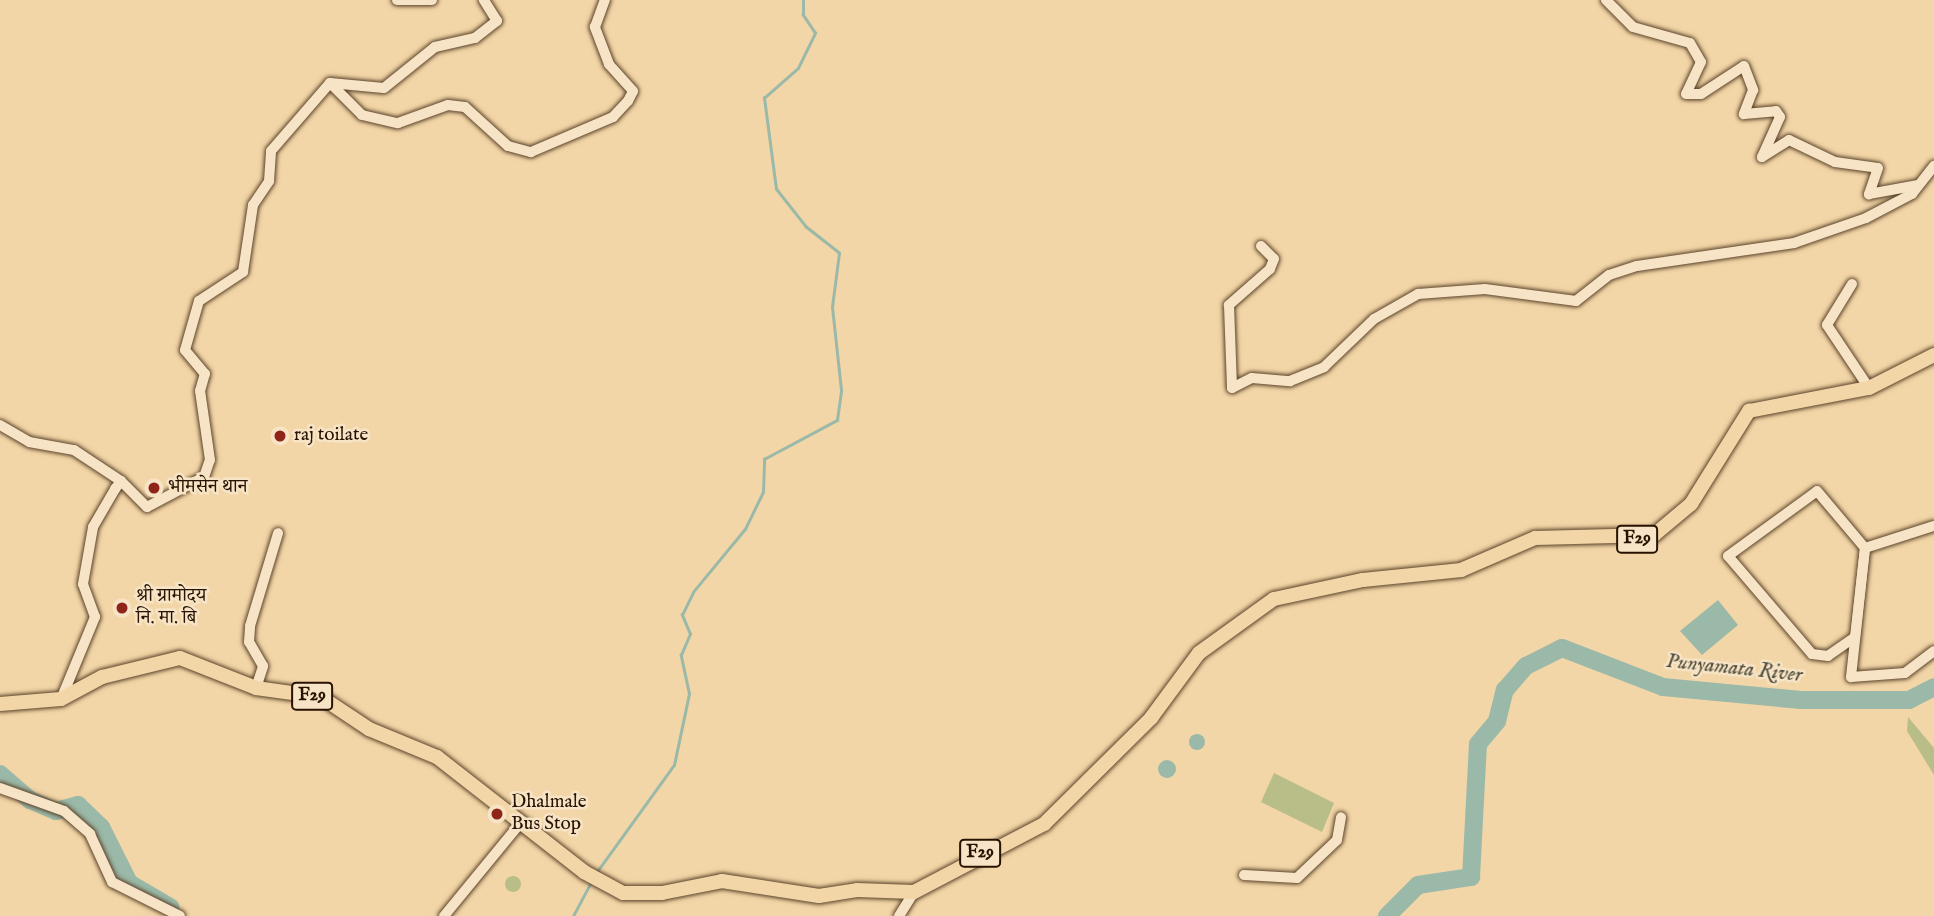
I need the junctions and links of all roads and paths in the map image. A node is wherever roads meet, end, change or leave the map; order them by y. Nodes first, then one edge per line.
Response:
1 (397, 0) edge
2 (432, 0) edge
3 (484, 0) edge
4 (605, 0) edge
5 (1606, 0) edge
6 (330, 83) junction
7 (1934, 166) edge
8 (1919, 184) junction
9 (1261, 246) dead end
10 (1852, 285) dead end
11 (1934, 355) edge
12 (1869, 388) junction
13 (0, 425) edge
14 (121, 481) junction
15 (1934, 526) edge
16 (278, 533) dead end
17 (1866, 548) junction
18 (1934, 652) edge
19 (257, 688) junction
20 (61, 699) junction
21 (0, 704) edge
22 (0, 788) edge
23 (1341, 817) dead end
24 (522, 821) junction
25 (1244, 875) dead end
26 (914, 892) junction
27 (180, 916) edge
28 (444, 916) edge
29 (899, 916) edge

1 - 2 street
3 - 6 street
4 - 6 street
5 - 8 street
6 - 14 street
7 - 8 street
8 - 9 street
10 - 12 street
11 - 12 main road, F29
12 - 26 main road, F29
13 - 14 street
14 - 20 street
15 - 17 street
16 - 19 street
17 - 17 street
17 - 18 street
19 - 20 main road, F29
19 - 24 main road, F29
20 - 21 main road, F29
22 - 27 street
23 - 25 street
24 - 26 main road, F29
24 - 28 street
26 - 29 street

